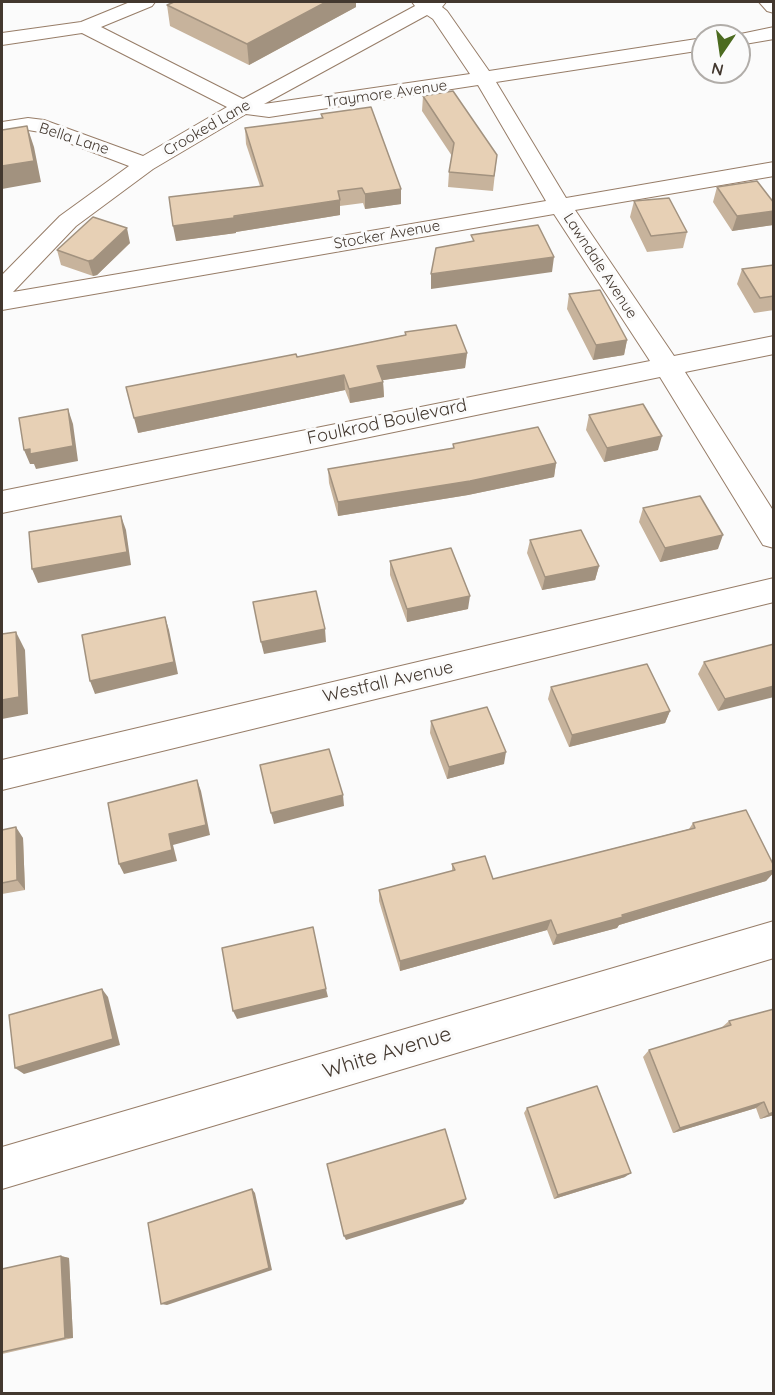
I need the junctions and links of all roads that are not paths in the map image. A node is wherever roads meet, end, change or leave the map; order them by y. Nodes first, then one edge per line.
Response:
1 (145, 2) edge
2 (768, 2) edge
3 (429, 3) edge
4 (774, 7) edge
5 (85, 27) junction
6 (774, 33) edge
7 (751, 37) edge
8 (2, 39) edge
9 (691, 46) edge
10 (484, 79) junction
11 (243, 107) junction
12 (2, 128) edge
13 (145, 164) junction
14 (774, 169) edge
15 (560, 206) junction
16 (2, 289) edge
17 (2, 302) edge
18 (774, 345) edge
19 (666, 365) junction
20 (2, 502) edge
21 (774, 537) edge
22 (774, 590) edge
23 (2, 774) edge
24 (774, 939) edge
25 (2, 1168) edge

1 - 5 street
2 - 4 street
3 - 10 street, Lawndale Avenue
3 - 11 street, Crooked Lane
5 - 8 street
5 - 11 street, Traymore Avenue
6 - 7 street
9 - 10 street, Traymore Avenue
10 - 11 street, Traymore Avenue
10 - 15 street, Lawndale Avenue
11 - 13 street, Crooked Lane
12 - 13 street, Bella Lane
13 - 16 street, Crooked Lane
14 - 15 street, Stocker Avenue
15 - 17 street, Stocker Avenue
15 - 19 street, Lawndale Avenue
18 - 19 street, Foulkrod Boulevard
19 - 20 street, Foulkrod Boulevard
19 - 21 street, Lawndale Avenue
22 - 23 street, Westfall Avenue
24 - 25 street, White Avenue

